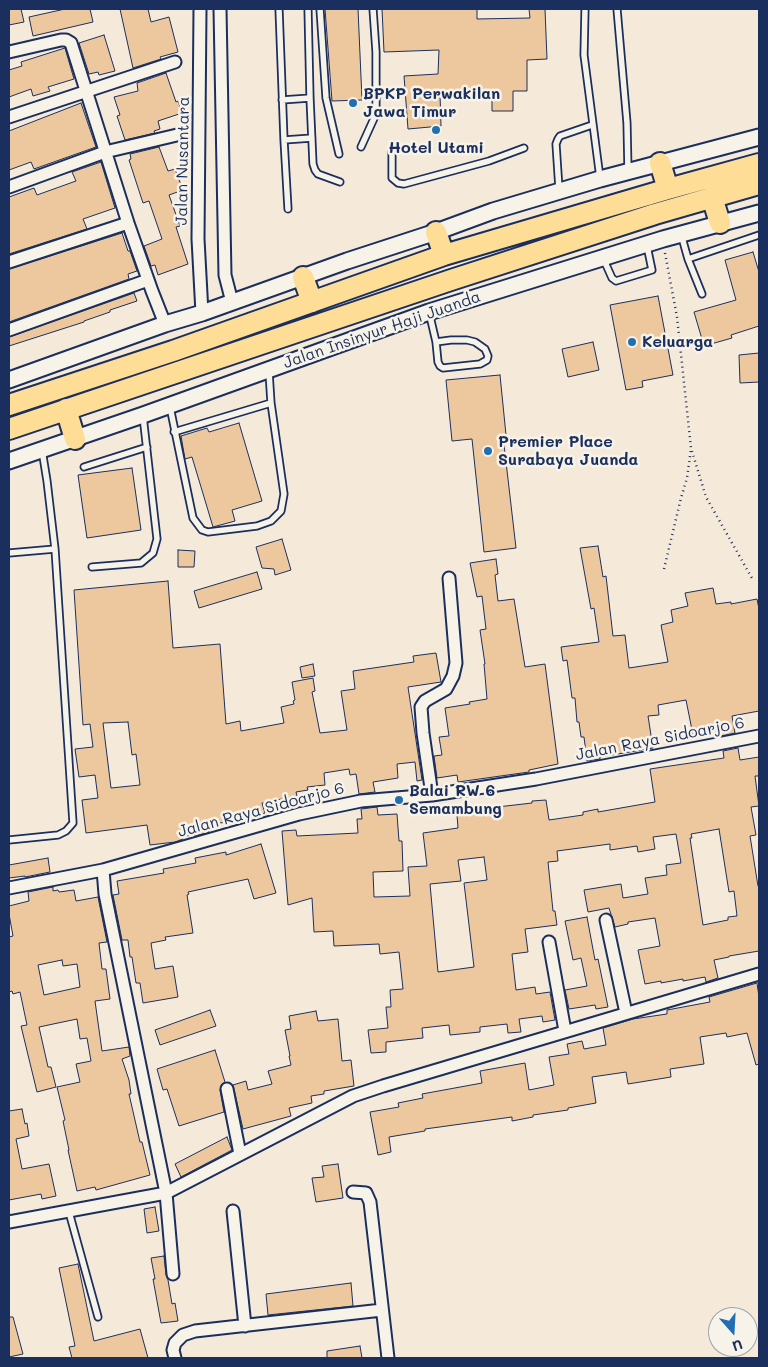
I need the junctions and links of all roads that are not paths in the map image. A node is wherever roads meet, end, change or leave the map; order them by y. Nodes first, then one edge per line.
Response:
1 (200, 9) edge
2 (220, 9) edge
3 (278, 9) edge
4 (308, 9) edge
5 (320, 9) edge
6 (373, 9) edge
7 (585, 9) edge
8 (617, 9) edge
9 (9, 52) edge
10 (175, 62) dead end
11 (86, 91) junction
12 (310, 98) junction
13 (282, 100) junction
14 (9, 117) edge
15 (592, 125) junction
16 (177, 135) dead end
17 (759, 137) edge
18 (312, 138) junction
19 (284, 140) junction
20 (361, 147) dead end
21 (524, 148) dead end
22 (394, 149) dead end
23 (105, 152) junction
24 (339, 154) dead end
25 (660, 163) junction
26 (759, 164) edge
27 (628, 171) junction
28 (600, 179) junction
29 (340, 182) dead end
30 (759, 184) edge
31 (9, 187) edge
32 (668, 188) junction
33 (560, 191) junction
34 (712, 197) junction
35 (288, 209) dead end
36 (759, 212) edge
37 (128, 222) junction
38 (720, 223) junction
39 (436, 232) junction
40 (681, 234) junction
41 (759, 235) edge
42 (647, 244) junction
43 (444, 255) junction
44 (603, 257) junction
45 (688, 259) junction
46 (9, 262) edge
47 (304, 277) junction
48 (148, 280) junction
49 (702, 294) dead end
50 (232, 302) junction
51 (312, 302) junction
52 (429, 312) junction
53 (202, 313) junction
54 (165, 324) junction
55 (9, 330) edge
56 (436, 342) junction
57 (172, 352) junction
58 (269, 370) junction
59 (180, 371) junction
60 (9, 380) edge
61 (271, 403) junction
62 (9, 405) edge
63 (169, 405) junction
64 (66, 409) junction
65 (143, 415) junction
66 (9, 429) edge
67 (174, 432) junction
68 (75, 439) junction
69 (147, 447) junction
70 (42, 450) junction
71 (9, 461) edge
72 (84, 467) dead end
73 (55, 549) junction
74 (9, 553) edge
75 (92, 567) dead end
76 (449, 578) dead end
77 (759, 736) edge
78 (432, 795) junction
79 (9, 840) edge
80 (103, 870) junction
81 (9, 888) edge
82 (606, 920) dead end
83 (549, 942) dead end
84 (759, 974) edge
85 (626, 1013) junction
86 (565, 1032) junction
87 (227, 1089) dead end
88 (240, 1154) junction
89 (352, 1192) dead end
90 (166, 1193) junction
91 (233, 1211) dead end
92 (69, 1212) junction
93 (9, 1222) edge
94 (173, 1274) dead end
95 (382, 1310) junction
96 (98, 1317) dead end
97 (245, 1326) junction
98 (175, 1358) edge
99 (388, 1358) edge

1 - 53 street, Jalan Nusantara
2 - 50 street
3 - 13 lane
4 - 12 lane
5 - 24 lane
6 - 20 lane
7 - 15 lane
8 - 27 lane
9 - 11 street
10 - 11 street
11 - 14 street
11 - 23 street
12 - 13 lane
12 - 18 lane
13 - 19 lane
15 - 28 lane
15 - 33 lane
16 - 23 street
17 - 25 street
18 - 19 lane
18 - 29 lane
19 - 35 lane
21 - 22 lane
23 - 31 street
23 - 37 street
25 - 27 street
25 - 32 highway
26 - 32 highway
27 - 28 street
28 - 33 street
30 - 34 highway, Jalan Insinyur Haji Juanda
32 - 43 highway
33 - 39 street
34 - 38 highway
34 - 59 highway, Jalan Insinyur Haji Juanda
36 - 38 street, Jalan Insinyur Haji Juanda
37 - 46 street
37 - 48 street
38 - 40 street, Jalan Insinyur Haji Juanda
39 - 43 highway
39 - 47 street
40 - 42 street, Jalan Insinyur Haji Juanda
40 - 45 lane
41 - 45 lane
42 - 44 street, Jalan Insinyur Haji Juanda
42 - 44 lane
43 - 51 highway
44 - 52 street, Jalan Insinyur Haji Juanda
45 - 49 lane
47 - 50 street
47 - 51 highway
48 - 54 street
48 - 55 street
50 - 53 street
51 - 57 highway
52 - 56 lane
52 - 58 street, Jalan Insinyur Haji Juanda
53 - 54 street
54 - 60 street
56 - 56 lane
57 - 59 highway
57 - 62 highway
58 - 61 lane
58 - 63 street, Jalan Insinyur Haji Juanda
59 - 64 highway, Jalan Insinyur Haji Juanda
61 - 67 lane
61 - 67 lane
63 - 65 street, Jalan Insinyur Haji Juanda
63 - 67 lane
64 - 66 highway, Jalan Insinyur Haji Juanda
64 - 68 highway
65 - 68 street, Jalan Insinyur Haji Juanda
65 - 69 lane
68 - 70 street, Jalan Insinyur Haji Juanda
69 - 72 lane
69 - 75 lane
70 - 71 street, Jalan Insinyur Haji Juanda
70 - 73 lane
73 - 74 lane
73 - 79 lane
76 - 78 street
77 - 78 street, Jalan Raya Sidoarjo 6
78 - 80 street, Jalan Raya Sidoarjo 6
80 - 81 street, Jalan Raya Sidoarjo 6
80 - 90 street
82 - 85 street
83 - 86 street
84 - 85 street
85 - 86 street
86 - 88 street
87 - 88 street
88 - 90 street
89 - 95 street
90 - 92 street
90 - 94 street
91 - 97 street
92 - 93 street
92 - 96 lane
95 - 97 street
95 - 99 street
97 - 98 street

